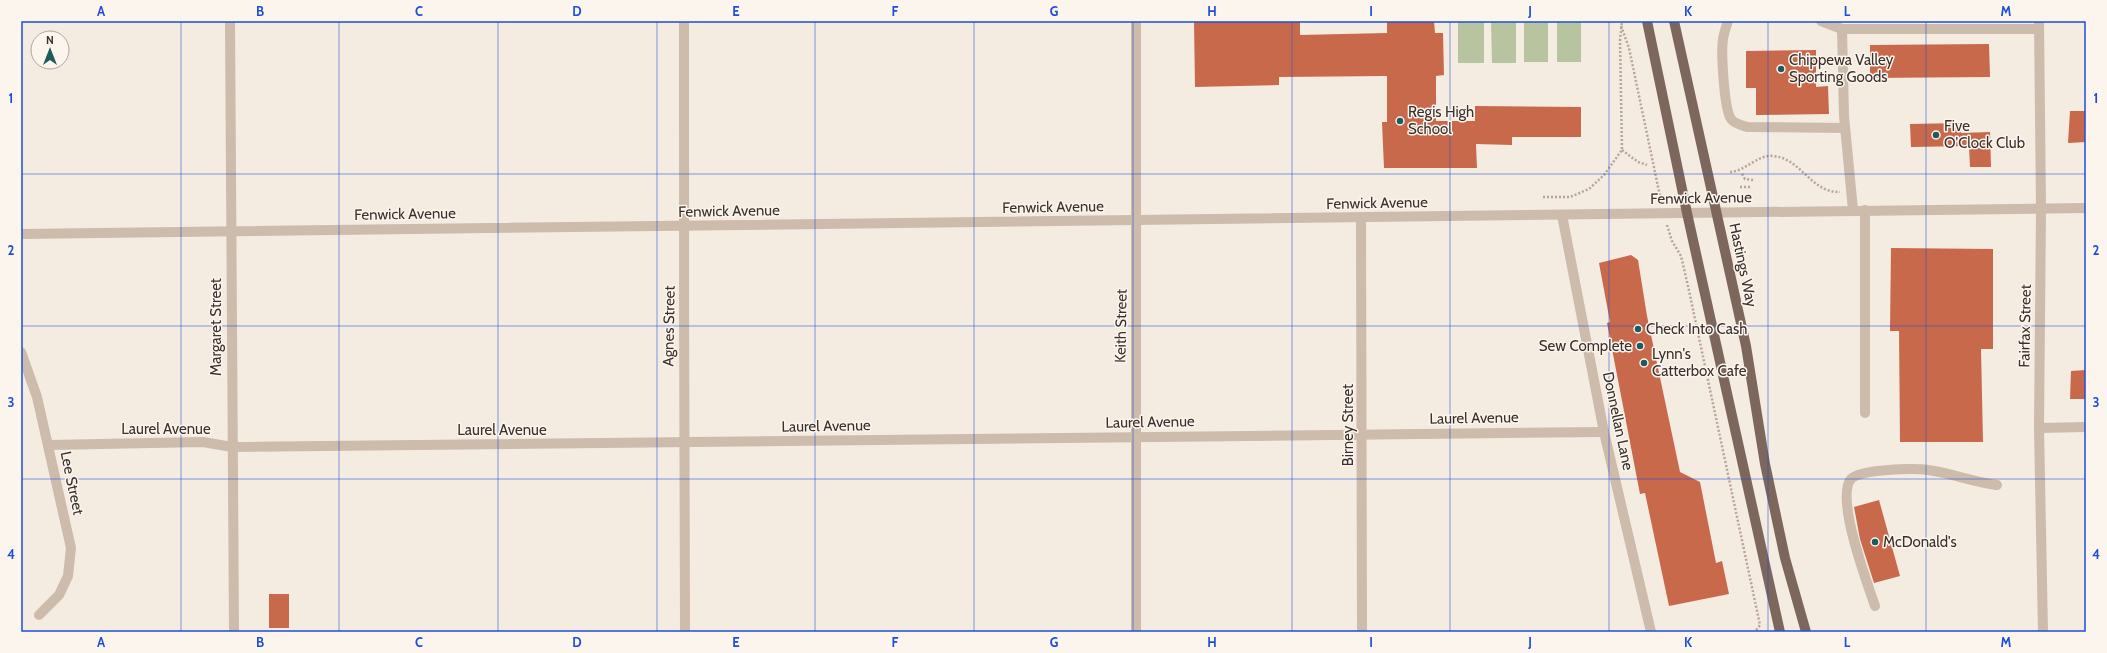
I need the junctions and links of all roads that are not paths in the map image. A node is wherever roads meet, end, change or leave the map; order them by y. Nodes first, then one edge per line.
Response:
1 (230, 21) edge
2 (684, 21) edge
3 (1136, 21) edge
4 (1646, 21) edge
5 (1674, 21) edge
6 (1728, 21) edge
7 (1821, 21) edge
8 (1868, 25) edge
9 (2039, 25) edge
10 (1842, 29) junction
11 (1845, 128) junction
12 (2041, 208) junction
13 (2086, 208) edge
14 (1853, 210) junction
15 (1865, 210) junction
16 (1717, 212) junction
17 (1687, 213) junction
18 (1562, 215) junction
19 (1361, 218) junction
20 (1137, 221) junction
21 (685, 226) junction
22 (231, 230) junction
23 (21, 234) edge
24 (21, 352) edge
25 (1865, 413) dead end
26 (2086, 427) edge
27 (2039, 428) junction
28 (1604, 432) junction
29 (1363, 434) junction
30 (1135, 438) junction
31 (683, 443) junction
32 (49, 445) junction
33 (232, 447) junction
34 (1996, 484) dead end
35 (1875, 606) dead end
36 (39, 615) dead end
37 (234, 632) edge
38 (685, 632) edge
39 (1136, 632) edge
40 (1362, 632) edge
41 (1651, 632) edge
42 (1780, 632) edge
43 (1806, 632) edge
44 (2043, 632) edge

1 - 22 street, Margaret Street
2 - 21 street, Agnes Street
3 - 20 street, Keith Street
4 - 17 main road
5 - 16 main road, Hastings Way
6 - 11 street
7 - 10 street
8 - 9 street
8 - 10 street
9 - 12 street, Fairfax Street
10 - 11 street
11 - 14 street
12 - 13 street, Fenwick Avenue
12 - 15 street, Fenwick Avenue
12 - 27 street, Fairfax Street
14 - 15 street, Fenwick Avenue
14 - 16 street, Fenwick Avenue
15 - 25 street
16 - 17 street, Fenwick Avenue
16 - 43 main road, Hastings Way
17 - 18 street, Fenwick Avenue
17 - 42 main road
18 - 19 street, Fenwick Avenue
18 - 28 street, Donnellan Lane
19 - 20 street, Fenwick Avenue
19 - 29 street, Birney Street
20 - 21 street, Fenwick Avenue
20 - 30 street, Keith Street
21 - 22 street, Fenwick Avenue
21 - 31 street, Agnes Street
22 - 23 street, Fenwick Avenue
22 - 33 street, Margaret Street
24 - 32 street, Lee Street
26 - 27 street
27 - 44 street, Fairfax Street
28 - 29 street, Laurel Avenue
28 - 41 street, Donnellan Lane
29 - 30 street, Laurel Avenue
29 - 40 street, Birney Street
30 - 31 street, Laurel Avenue
30 - 39 street, Keith Street
31 - 33 street, Laurel Avenue
31 - 38 street, Agnes Street
32 - 33 street, Laurel Avenue
32 - 36 street, Lee Street
33 - 37 street, Margaret Street
34 - 35 street

